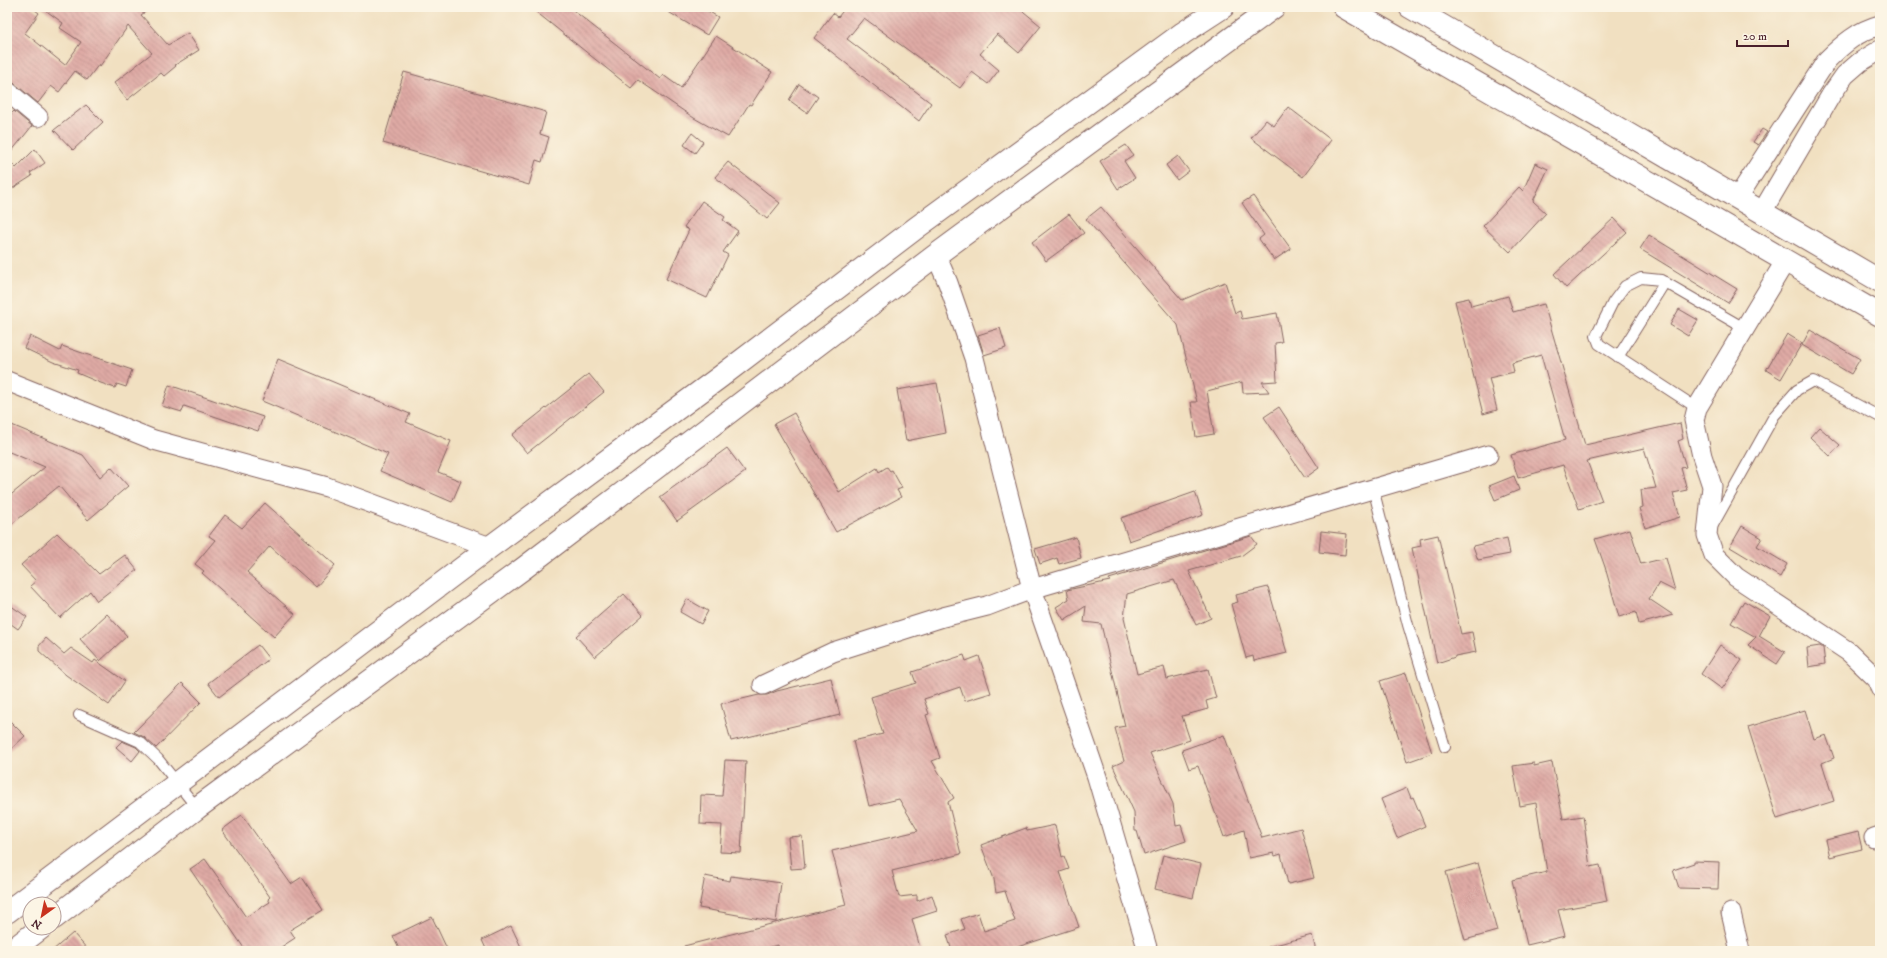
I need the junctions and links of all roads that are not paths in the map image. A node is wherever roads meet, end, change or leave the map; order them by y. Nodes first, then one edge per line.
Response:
1 (1201, 7) edge
2 (1223, 7) edge
3 (1274, 7) edge
4 (1344, 7) edge
5 (1410, 7) edge
6 (1880, 25) edge
7 (1184, 33) junction
8 (1880, 50) edge
9 (7, 91) edge
10 (38, 117) dead end
11 (1738, 197) junction
12 (1762, 212) junction
13 (936, 255) junction
14 (1786, 260) junction
15 (1880, 280) edge
16 (1665, 282) junction
17 (1880, 315) edge
18 (1744, 328) junction
19 (1618, 357) junction
20 (7, 381) edge
21 (1696, 408) junction
22 (1880, 417) edge
23 (1488, 454) dead end
24 (1372, 488) junction
25 (1707, 535) junction
26 (490, 547) junction
27 (1032, 589) junction
28 (763, 685) dead end
29 (1880, 688) edge
30 (79, 715) dead end
31 (1445, 747) dead end
32 (177, 785) junction
33 (198, 808) junction
34 (7, 912) edge
35 (62, 912) edge
36 (1731, 913) dead end
37 (31, 936) edge
38 (11, 951) edge
39 (1148, 951) edge
40 (1740, 951) edge

1 - 7 street
2 - 7 street
3 - 13 street
4 - 14 street
5 - 11 street
6 - 11 street
7 - 26 street
8 - 12 street
9 - 10 street
11 - 12 street
12 - 15 street
13 - 27 street
13 - 33 street
14 - 17 street
14 - 18 street
16 - 18 lane
16 - 19 lane
16 - 19 lane
18 - 21 street
19 - 21 lane
20 - 26 street
21 - 25 street
22 - 25 lane
23 - 24 street
24 - 27 street
24 - 31 lane
25 - 29 street
26 - 32 street
27 - 28 street
27 - 39 street
30 - 32 lane
32 - 33 lane
32 - 34 street
33 - 35 street
36 - 40 street
37 - 38 street

